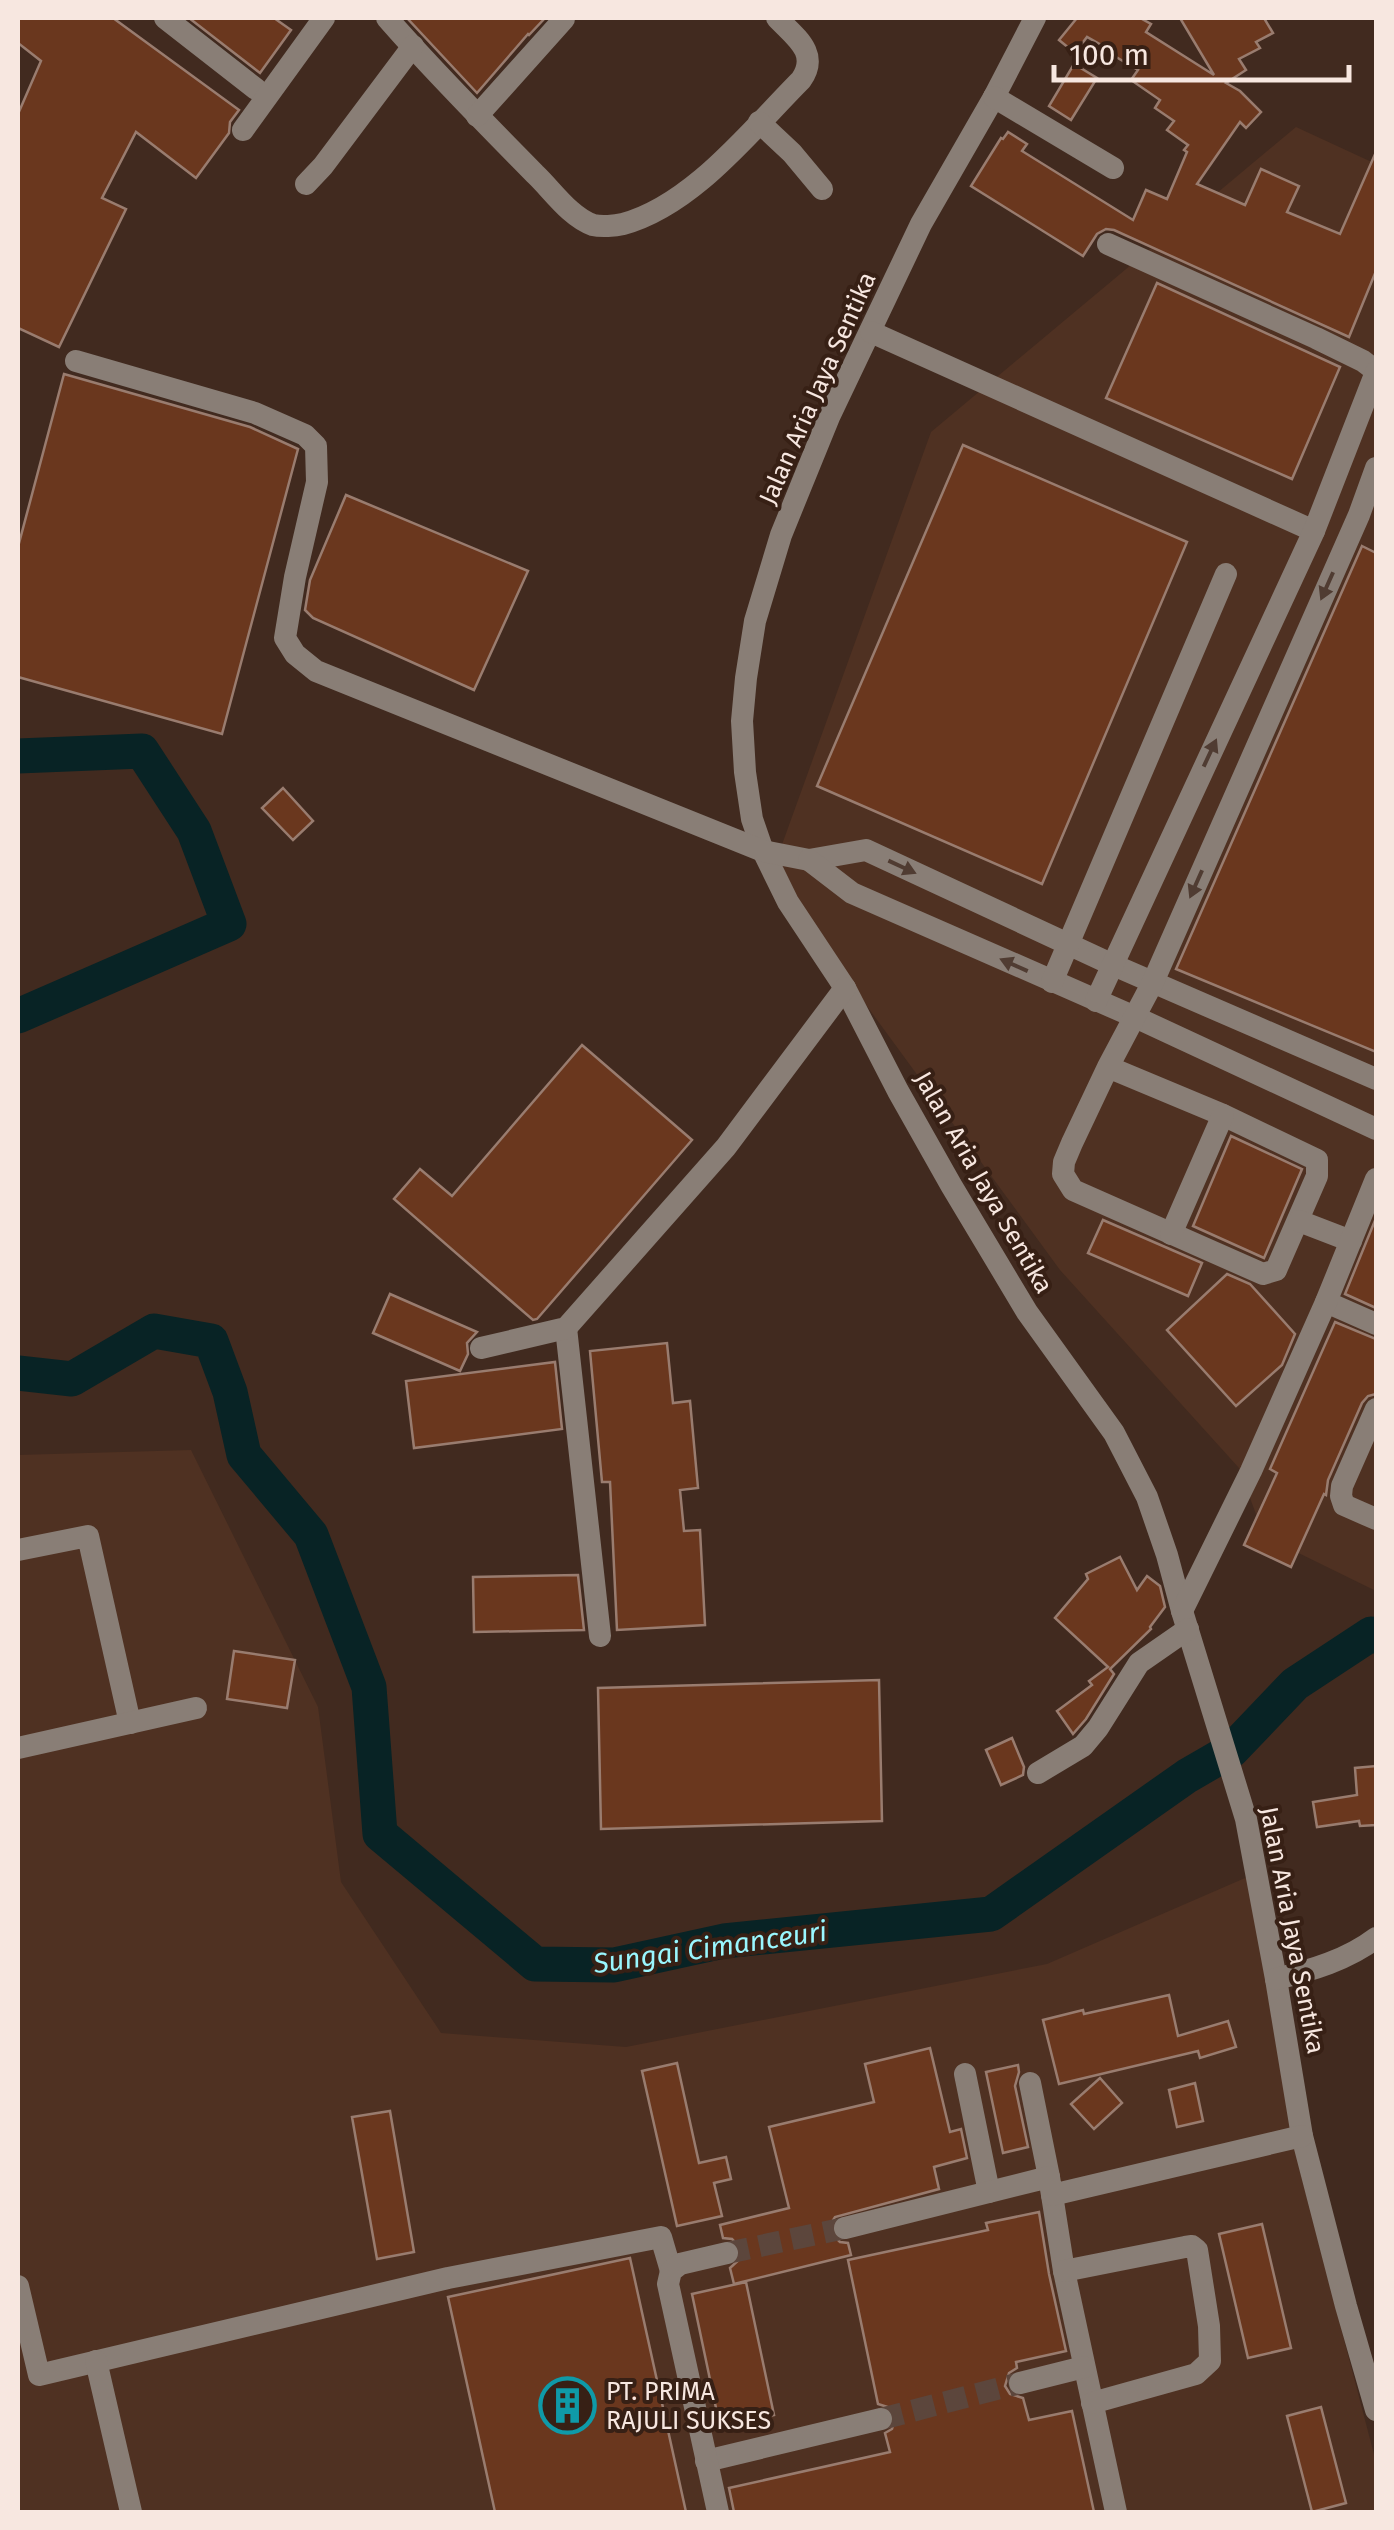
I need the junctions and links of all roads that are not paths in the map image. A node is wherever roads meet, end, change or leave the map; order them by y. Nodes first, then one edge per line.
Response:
1 (165, 18) edge
2 (324, 18) edge
3 (387, 18) edge
4 (777, 18) edge
5 (1035, 18) edge
6 (564, 19) edge
7 (412, 46) junction
8 (256, 89) dead end
9 (994, 97) junction
10 (478, 116) junction
11 (760, 122) junction
12 (244, 130) dead end
13 (1112, 168) dead end
14 (306, 184) dead end
15 (822, 189) dead end
16 (1108, 244) dead end
17 (870, 332) junction
18 (76, 362) dead end
19 (1376, 372) edge
20 (1376, 468) edge
21 (1329, 493) junction
22 (1369, 509) edge
23 (1314, 531) junction
24 (1226, 574) dead end
25 (763, 851) junction
26 (809, 860) junction
27 (1068, 942) junction
28 (1112, 964) junction
29 (1052, 982) junction
30 (1153, 982) junction
31 (844, 988) junction
32 (1096, 1000) junction
33 (1136, 1017) junction
34 (1108, 1068) junction
35 (1376, 1080) edge
36 (1223, 1115) junction
37 (1376, 1129) edge
38 (1376, 1179) edge
39 (1298, 1221) junction
40 (1170, 1234) junction
41 (1351, 1241) junction
42 (1326, 1302) junction
43 (1376, 1324) edge
44 (566, 1328) junction
45 (481, 1348) dead end
46 (1376, 1409) edge
47 (1376, 1519) edge
48 (18, 1550) edge
49 (1185, 1620) junction
50 (600, 1636) dead end
51 (196, 1708) dead end
52 (130, 1723) junction
53 (18, 1748) edge
54 (1038, 1773) dead end
55 (1376, 1938) edge
56 (1276, 1979) junction
57 (965, 2074) dead end
58 (1030, 2083) dead end
59 (1302, 2136) junction
60 (1050, 2186) junction
61 (989, 2192) junction
62 (845, 2228) tunnel mouth
63 (727, 2254) tunnel mouth
64 (671, 2271) junction
65 (1064, 2271) junction
66 (18, 2286) edge
67 (1369, 2355) edge
68 (96, 2361) junction
69 (1084, 2367) junction
70 (1020, 2383) tunnel mouth
71 (1092, 2403) junction
72 (1376, 2410) edge
73 (881, 2419) tunnel mouth
74 (706, 2461) junction
75 (130, 2512) edge
76 (718, 2512) edge
77 (1116, 2512) edge

1 - 8 street
2 - 12 street
3 - 7 street
4 - 11 street
5 - 9 street, Jalan Aria Jaya Sentika
6 - 10 street
7 - 10 street
7 - 14 street
9 - 13 street
9 - 17 street, Jalan Aria Jaya Sentika
10 - 11 street
11 - 15 street
16 - 19 street
17 - 23 street
17 - 25 street, Jalan Aria Jaya Sentika
18 - 25 street
19 - 21 street
20 - 22 street
21 - 22 street
21 - 23 street
22 -> 30 street
28 -> 23 street
24 - 27 street
25 - 26 street
25 - 31 street, Jalan Aria Jaya Sentika
26 -> 27 street
29 -> 26 street
27 - 28 street
27 - 29 street
28 - 30 street
28 - 32 street
29 - 32 street
30 - 33 street
30 - 35 street
31 - 44 street
31 - 49 street, Jalan Aria Jaya Sentika
32 - 33 street
33 - 34 street
33 - 37 street
34 - 36 street
34 - 40 street
36 - 39 street
36 - 40 street
38 - 41 street
39 - 40 street
39 - 41 street
41 - 42 street
42 - 43 street
42 - 49 street
44 - 45 street
44 - 50 street
46 - 47 street
48 - 52 street
49 - 54 street
49 - 56 street, Jalan Aria Jaya Sentika
51 - 52 street
52 - 53 street
55 - 56 street
56 - 59 street, Jalan Aria Jaya Sentika
57 - 61 street
58 - 60 street
59 - 60 street
59 - 67 street, Jalan Aria Jaya Sentika
60 - 61 street
60 - 65 street
61 - 62 street
63 - 64 street
64 - 68 street
64 - 74 street
65 - 69 street
65 - 71 street
66 - 68 street
67 - 72 street, Jalan Aria Jaya Sentika
68 - 75 street
69 - 70 street
69 - 71 street
71 - 77 street
73 - 74 street
74 - 76 street

